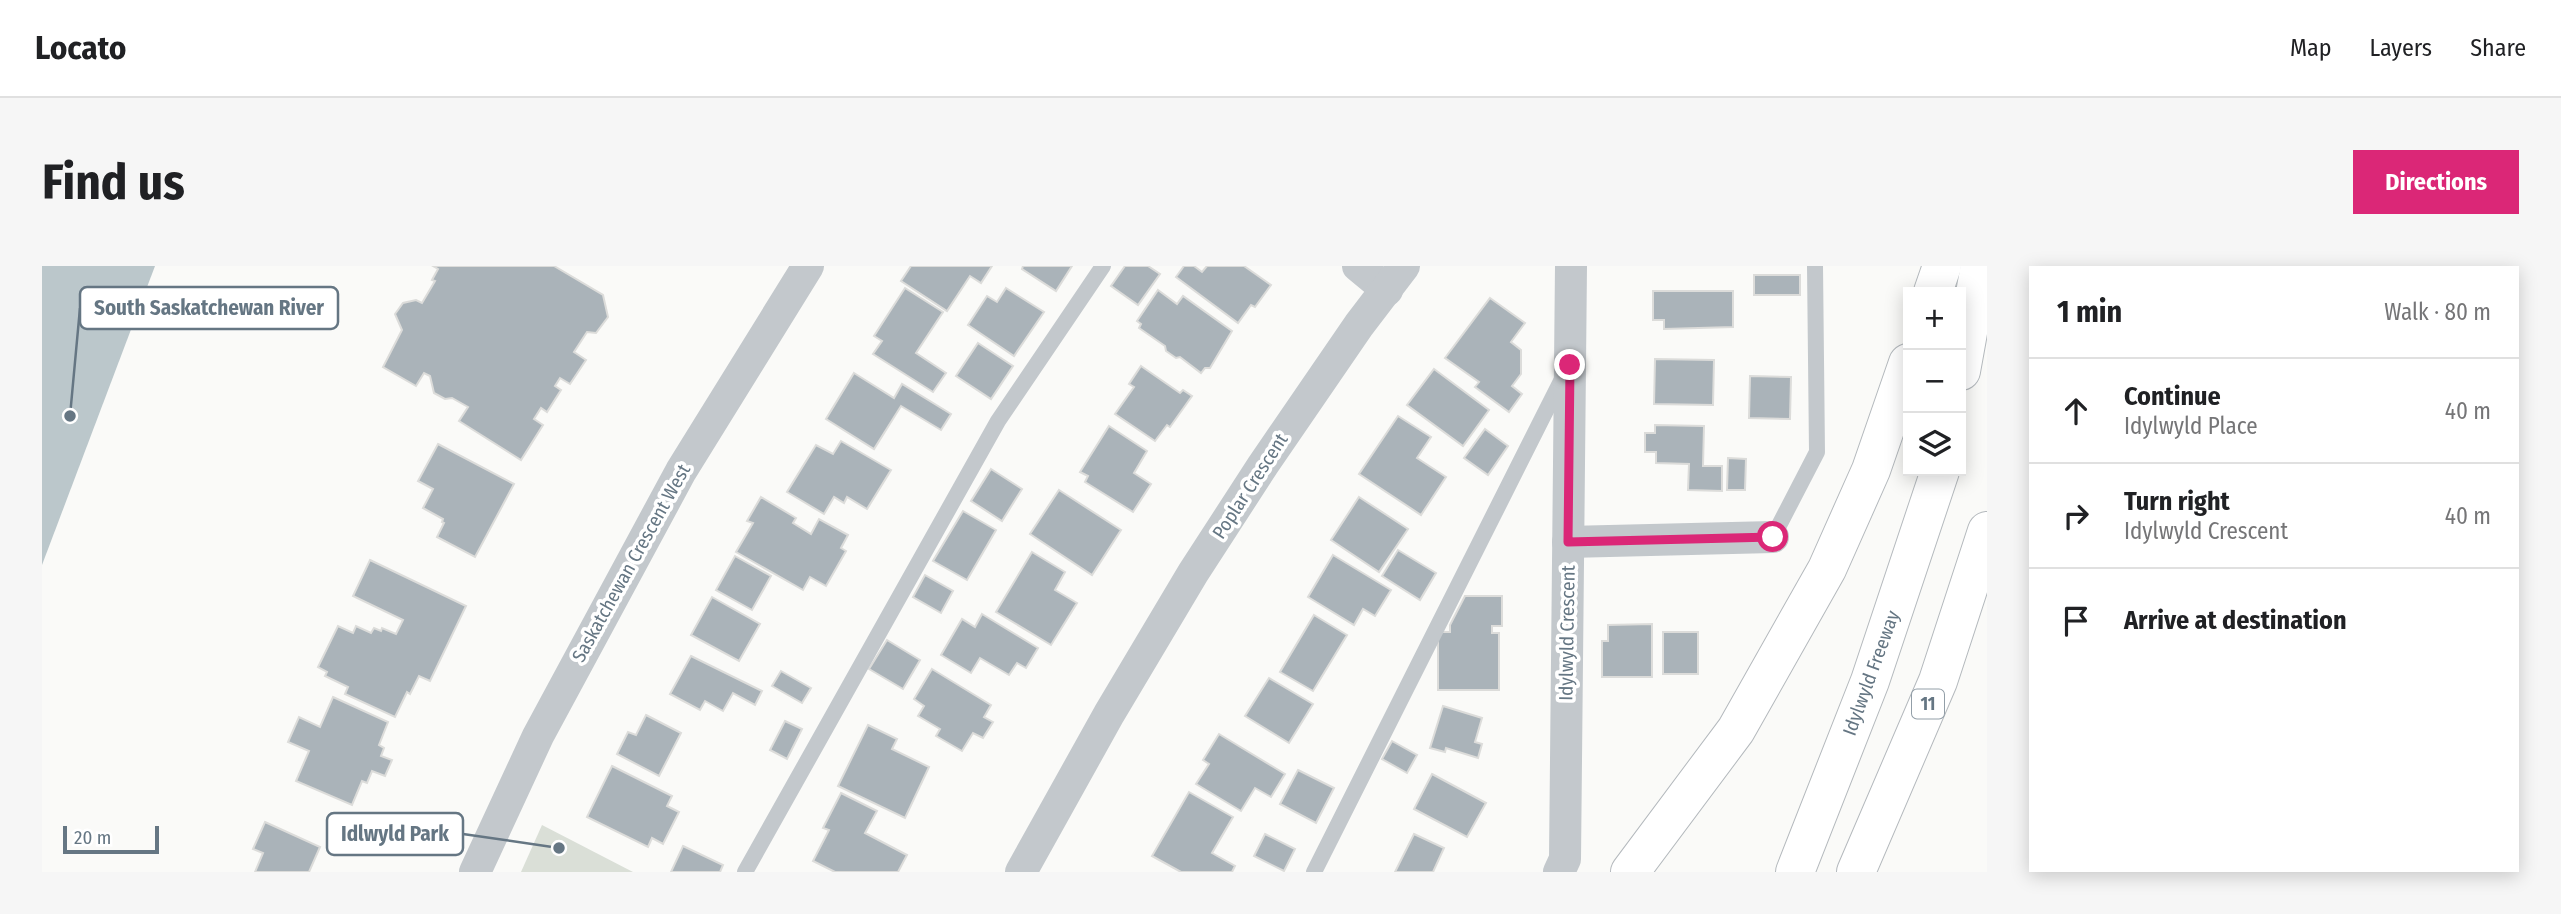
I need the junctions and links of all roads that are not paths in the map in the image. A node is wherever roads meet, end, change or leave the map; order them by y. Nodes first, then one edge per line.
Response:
1 (808, 266) edge
2 (1103, 266) edge
3 (1359, 266) edge
4 (1571, 266) edge
5 (1815, 266) edge
6 (1942, 266) edge
7 (1980, 266) edge
8 (1396, 278) edge
9 (1935, 287) edge
10 (1965, 350) edge
11 (1570, 365) junction
12 (1903, 377) edge
13 (1938, 476) edge
14 (1987, 531) edge
15 (1773, 537) joint
16 (1568, 542) junction
17 (475, 872) edge
18 (745, 872) edge
19 (1021, 872) edge
20 (1314, 872) edge
21 (1559, 872) edge
22 (1630, 872) edge
23 (1795, 872) edge
24 (1856, 872) edge

1 - 17 street, Saskatchewan Crescent West
2 - 18 lane
3 - 8 street
4 - 11 street, Idylwyld Crescent
5 - 15 lane
6 - 9 highway
7 - 10 highway
8 - 19 street, Poplar Crescent
11 - 16 street, Idylwyld Crescent
11 - 20 lane
12 - 22 highway
13 - 23 highway, Idylwyld Freeway
14 - 24 highway, 11
15 - 16 street
16 - 21 street, Idylwyld Crescent

